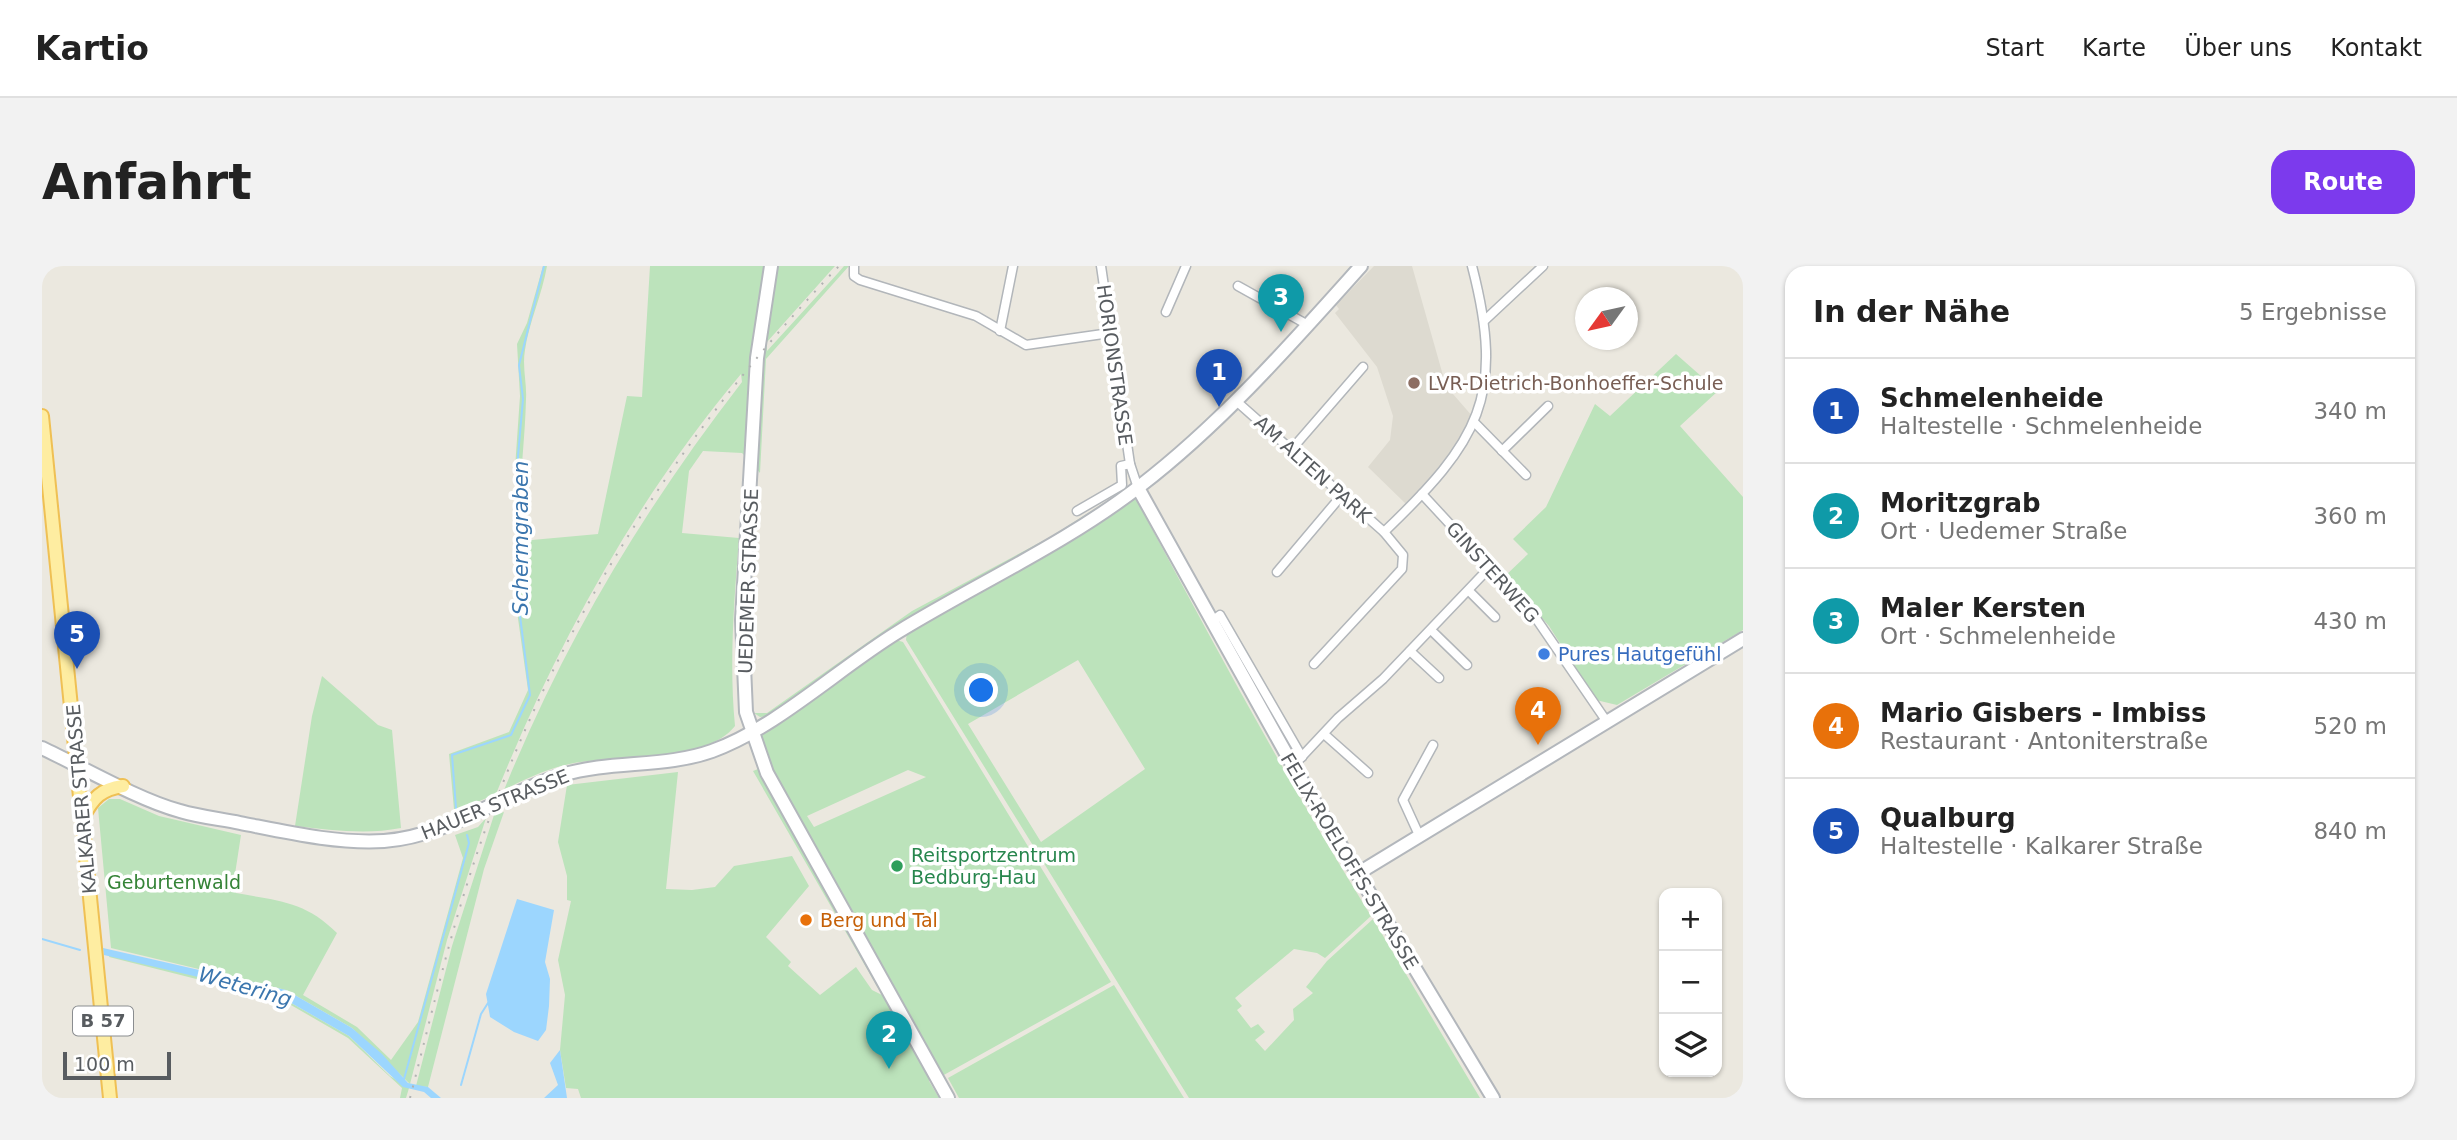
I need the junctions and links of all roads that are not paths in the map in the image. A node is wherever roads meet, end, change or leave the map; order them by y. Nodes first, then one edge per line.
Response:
1 (771, 266) edge
2 (854, 266) edge
3 (1013, 266) edge
4 (1101, 266) edge
5 (1186, 266) edge
6 (1361, 266) edge
7 (1472, 266) edge
8 (1543, 266) edge
9 (1238, 286) dead end
10 (1166, 312) dead end
11 (1485, 320) junction
12 (1308, 325) junction
13 (1000, 331) junction
14 (1110, 333) junction
15 (1363, 367) dead end
16 (1235, 400) junction
17 (1548, 406) dead end
18 (42, 416) edge
19 (1474, 422) junction
20 (1291, 450) junction
21 (1502, 451) junction
22 (1130, 464) junction
23 (1525, 475) dead end
24 (1138, 488) junction
25 (1422, 494) junction
26 (1342, 495) junction
27 (1077, 512) dead end
28 (1384, 532) junction
29 (1491, 566) junction
30 (1277, 572) dead end
31 (1469, 591) junction
32 (1496, 617) dead end
33 (1430, 630) junction
34 (1743, 639) edge
35 (1410, 651) junction
36 (1314, 664) dead end
37 (1467, 665) dead end
38 (1439, 678) dead end
39 (1607, 722) junction
40 (751, 732) junction
41 (1324, 734) junction
42 (1433, 745) dead end
43 (42, 748) edge
44 (1297, 761) junction
45 (77, 763) junction
46 (1368, 773) dead end
47 (123, 786) junction
48 (83, 818) junction
49 (1419, 835) junction
50 (1357, 874) junction
51 (110, 1098) edge
52 (948, 1098) edge
53 (1493, 1098) edge

1 - 40 street, UEDEMER STRASSE
2 - 13 street
3 - 13 street
4 - 14 street, HORIONSTRASSE
5 - 10 street
6 - 12 street, HAUER STRASSE
7 - 11 street, AM ALTEN PARK
8 - 11 street
9 - 12 street
11 - 19 street, AM ALTEN PARK
12 - 16 street, HAUER STRASSE
13 - 14 street
14 - 22 street, HORIONSTRASSE
15 - 20 street
16 - 20 street, AM ALTEN PARK
16 - 24 street, HAUER STRASSE
17 - 21 street
18 - 45 main road, KALKARER STRASSE / B 57
19 - 21 street
19 - 25 street, AM ALTEN PARK
20 - 26 street, AM ALTEN PARK
21 - 23 street
22 - 24 street, HORIONSTRASSE
22 - 27 street, HORIONSTRASSE
24 - 40 street, HAUER STRASSE
24 - 44 street, FELIX-ROELOFFS-STRASSE
25 - 28 street, AM ALTEN PARK
25 - 29 street, GINSTERWEG
26 - 28 street, AM ALTEN PARK
26 - 30 street
28 - 36 street
29 - 31 street
29 - 39 street, GINSTERWEG
31 - 32 street
31 - 33 street
33 - 35 street
33 - 37 street
34 - 39 street
35 - 38 street
35 - 41 street
39 - 49 street
40 - 47 street, HAUER STRASSE
40 - 52 street, UEDEMER STRASSE
41 - 44 street
41 - 46 street
42 - 49 street
43 - 45 street, HAUER STRASSE
44 - 50 street, FELIX-ROELOFFS-STRASSE
45 - 47 street, HAUER STRASSE
45 - 48 main road, KALKARER STRASSE / B 57
47 - 48 main road
48 - 51 main road, KALKARER STRASSE / B 57
49 - 50 street
50 - 53 street, FELIX-ROELOFFS-STRASSE

